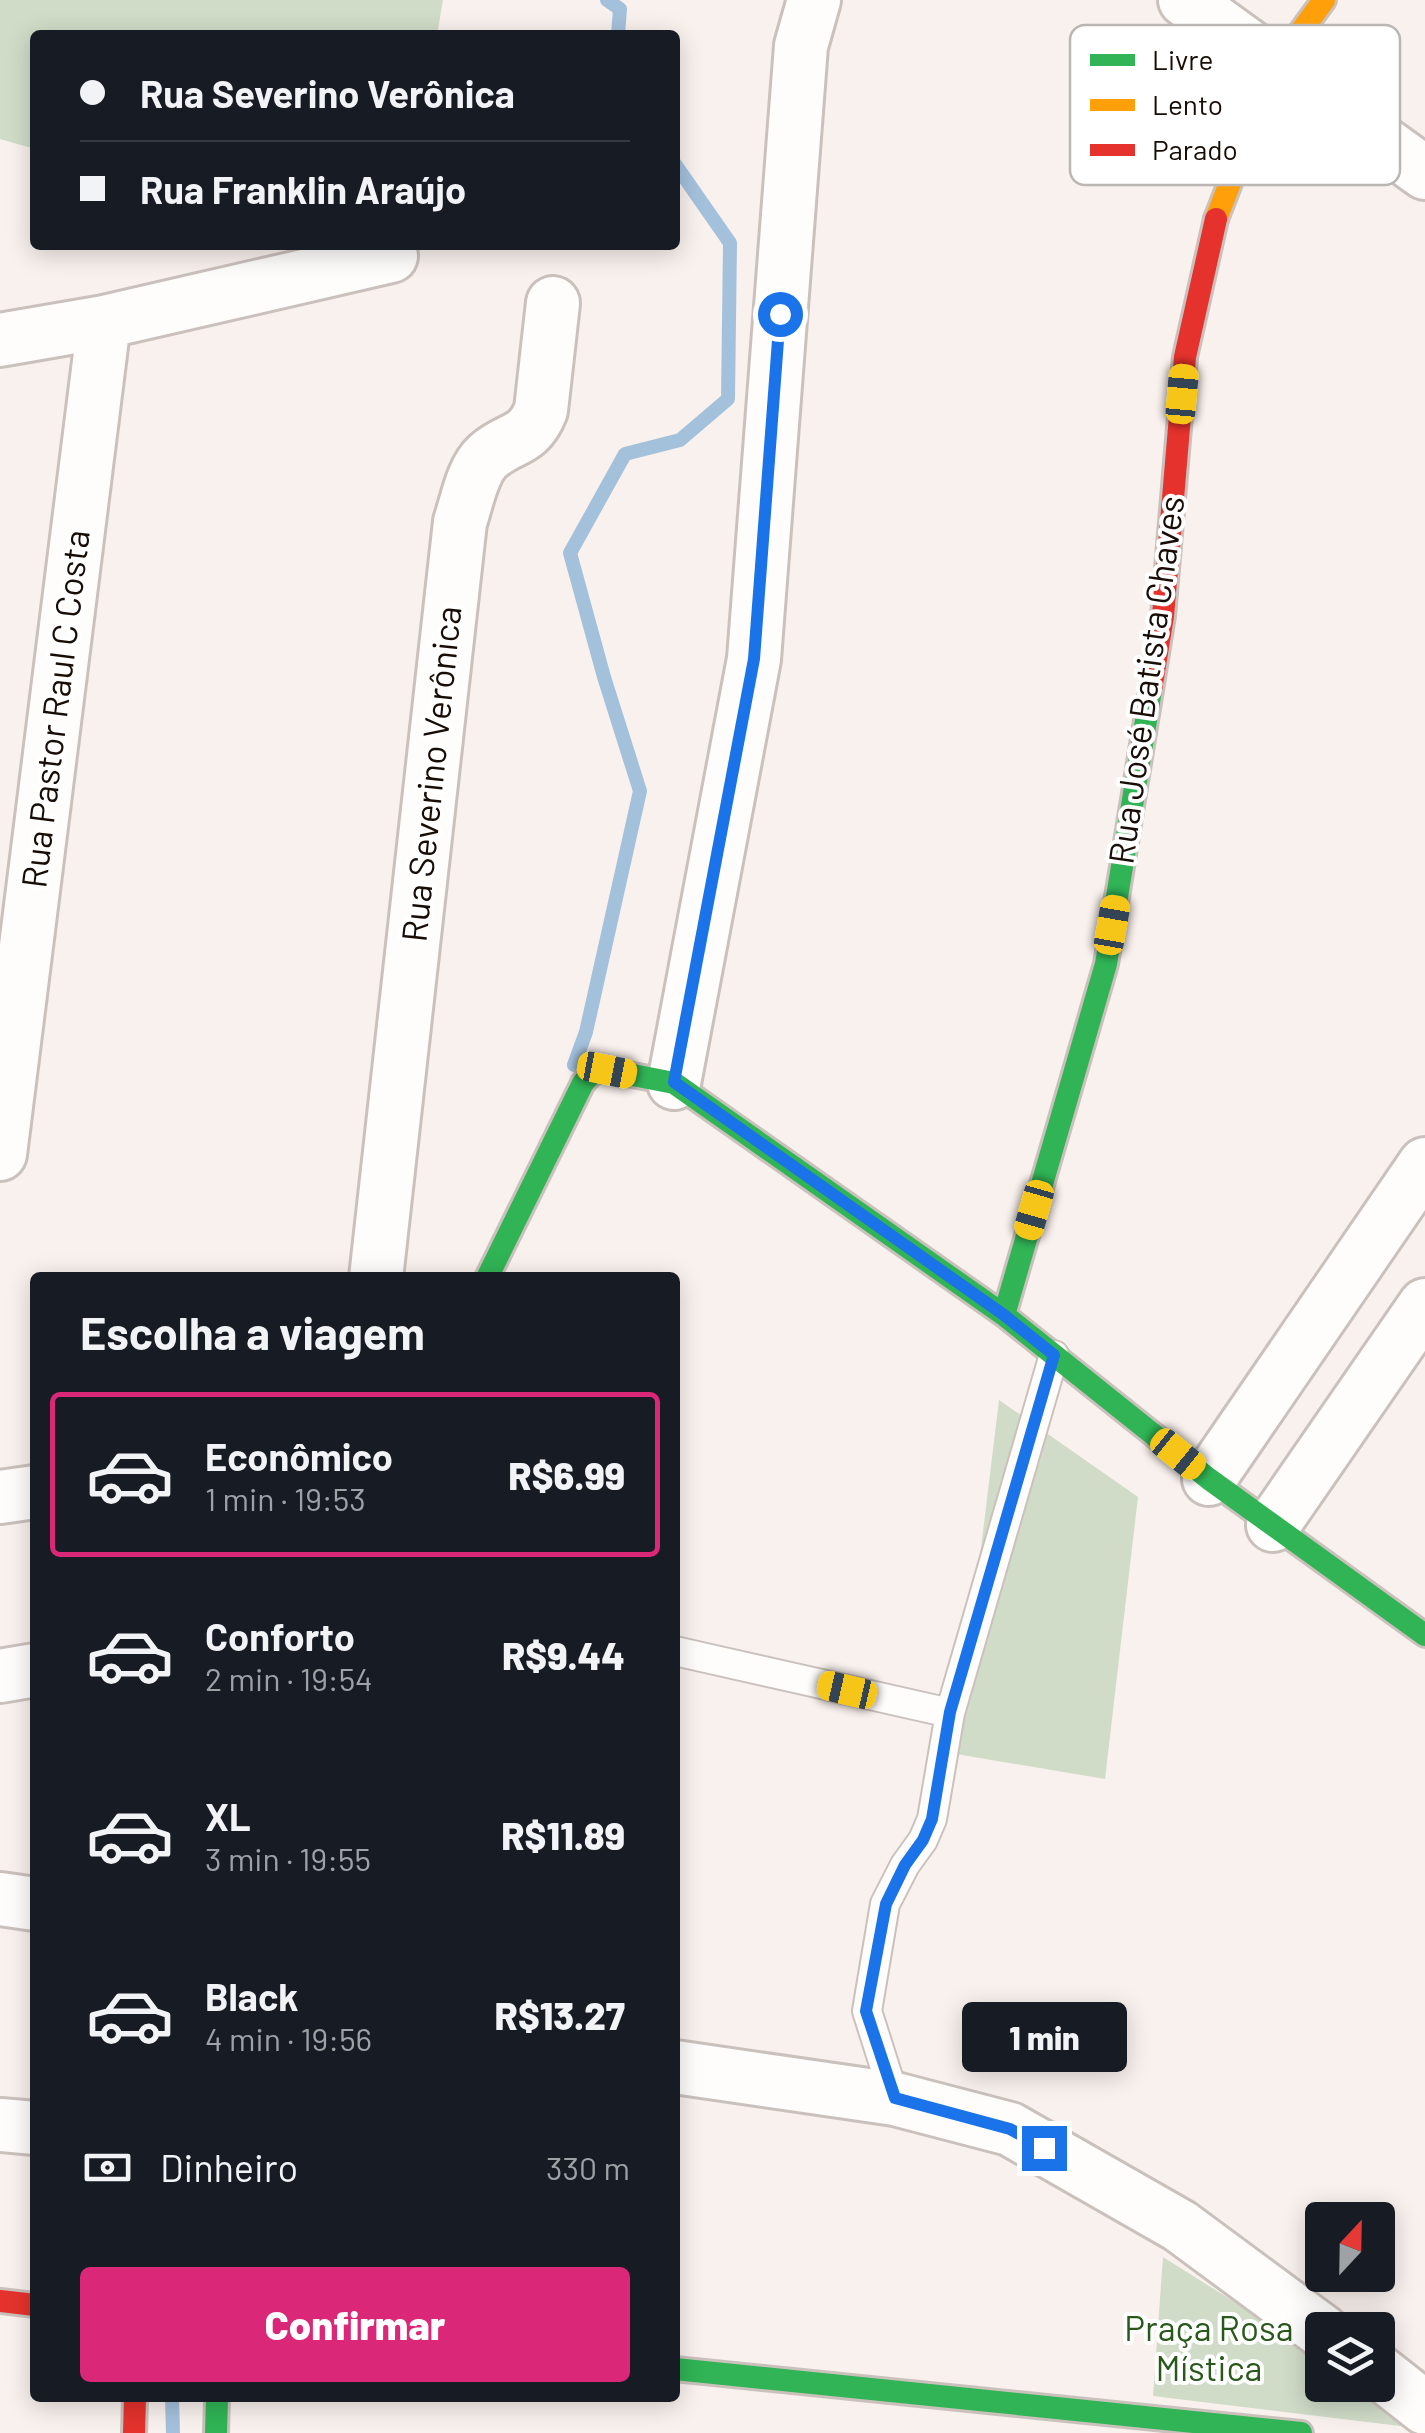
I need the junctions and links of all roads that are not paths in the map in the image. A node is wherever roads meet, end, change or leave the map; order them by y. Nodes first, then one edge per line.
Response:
1 (814, 0) edge
2 (1185, 0) edge
3 (1324, 0) edge
4 (1219, 25) edge
5 (1306, 25) edge
6 (1400, 155) edge
7 (1425, 173) edge
8 (1228, 185) edge
9 (392, 256) dead end
10 (553, 303) dead end
11 (104, 322) junction
12 (0, 340) edge
13 (674, 1082) junction
14 (0, 1154) edge
15 (1425, 1164) edge
16 (377, 1272) edge
17 (490, 1272) edge
18 (1425, 1305) edge
19 (1004, 1315) junction
20 (1054, 1355) junction
21 (1209, 1479) junction
22 (30, 1493) edge
23 (0, 1497) edge
24 (1273, 1524) junction
25 (1425, 1635) edge
26 (680, 1652) edge
27 (30, 1671) edge
28 (0, 1676) edge
29 (950, 1712) junction
30 (0, 1900) edge
31 (30, 1903) edge
32 (680, 2068) edge
33 (895, 2098) junction
34 (0, 2125) edge
35 (30, 2128) edge
36 (0, 2301) edge
37 (30, 2304) edge
38 (1305, 2318) edge
39 (680, 2371) edge
40 (1395, 2384) edge
41 (136, 2402) edge
42 (217, 2402) edge
43 (1425, 2408) edge
44 (134, 2433) edge
45 (216, 2433) edge
46 (1300, 2433) edge

1 - 13 street
2 - 4 street
3 - 5 street, Rua José Batista Chaves
6 - 7 street
8 - 19 street, Rua José Batista Chaves
9 - 11 street
10 - 16 street, Rua Severino Verônica
11 - 12 street
11 - 14 street, Rua Pastor Raul C Costa
13 - 17 street
13 - 19 street
15 - 21 street
18 - 24 street
19 - 20 street
20 - 21 street
20 - 29 lane
21 - 24 street
22 - 23 street
24 - 25 street
26 - 29 lane
27 - 28 street
29 - 33 lane
30 - 31 street
32 - 33 street
33 - 38 street
34 - 35 street
36 - 37 street
39 - 46 street
40 - 43 street
41 - 44 street
42 - 45 street

